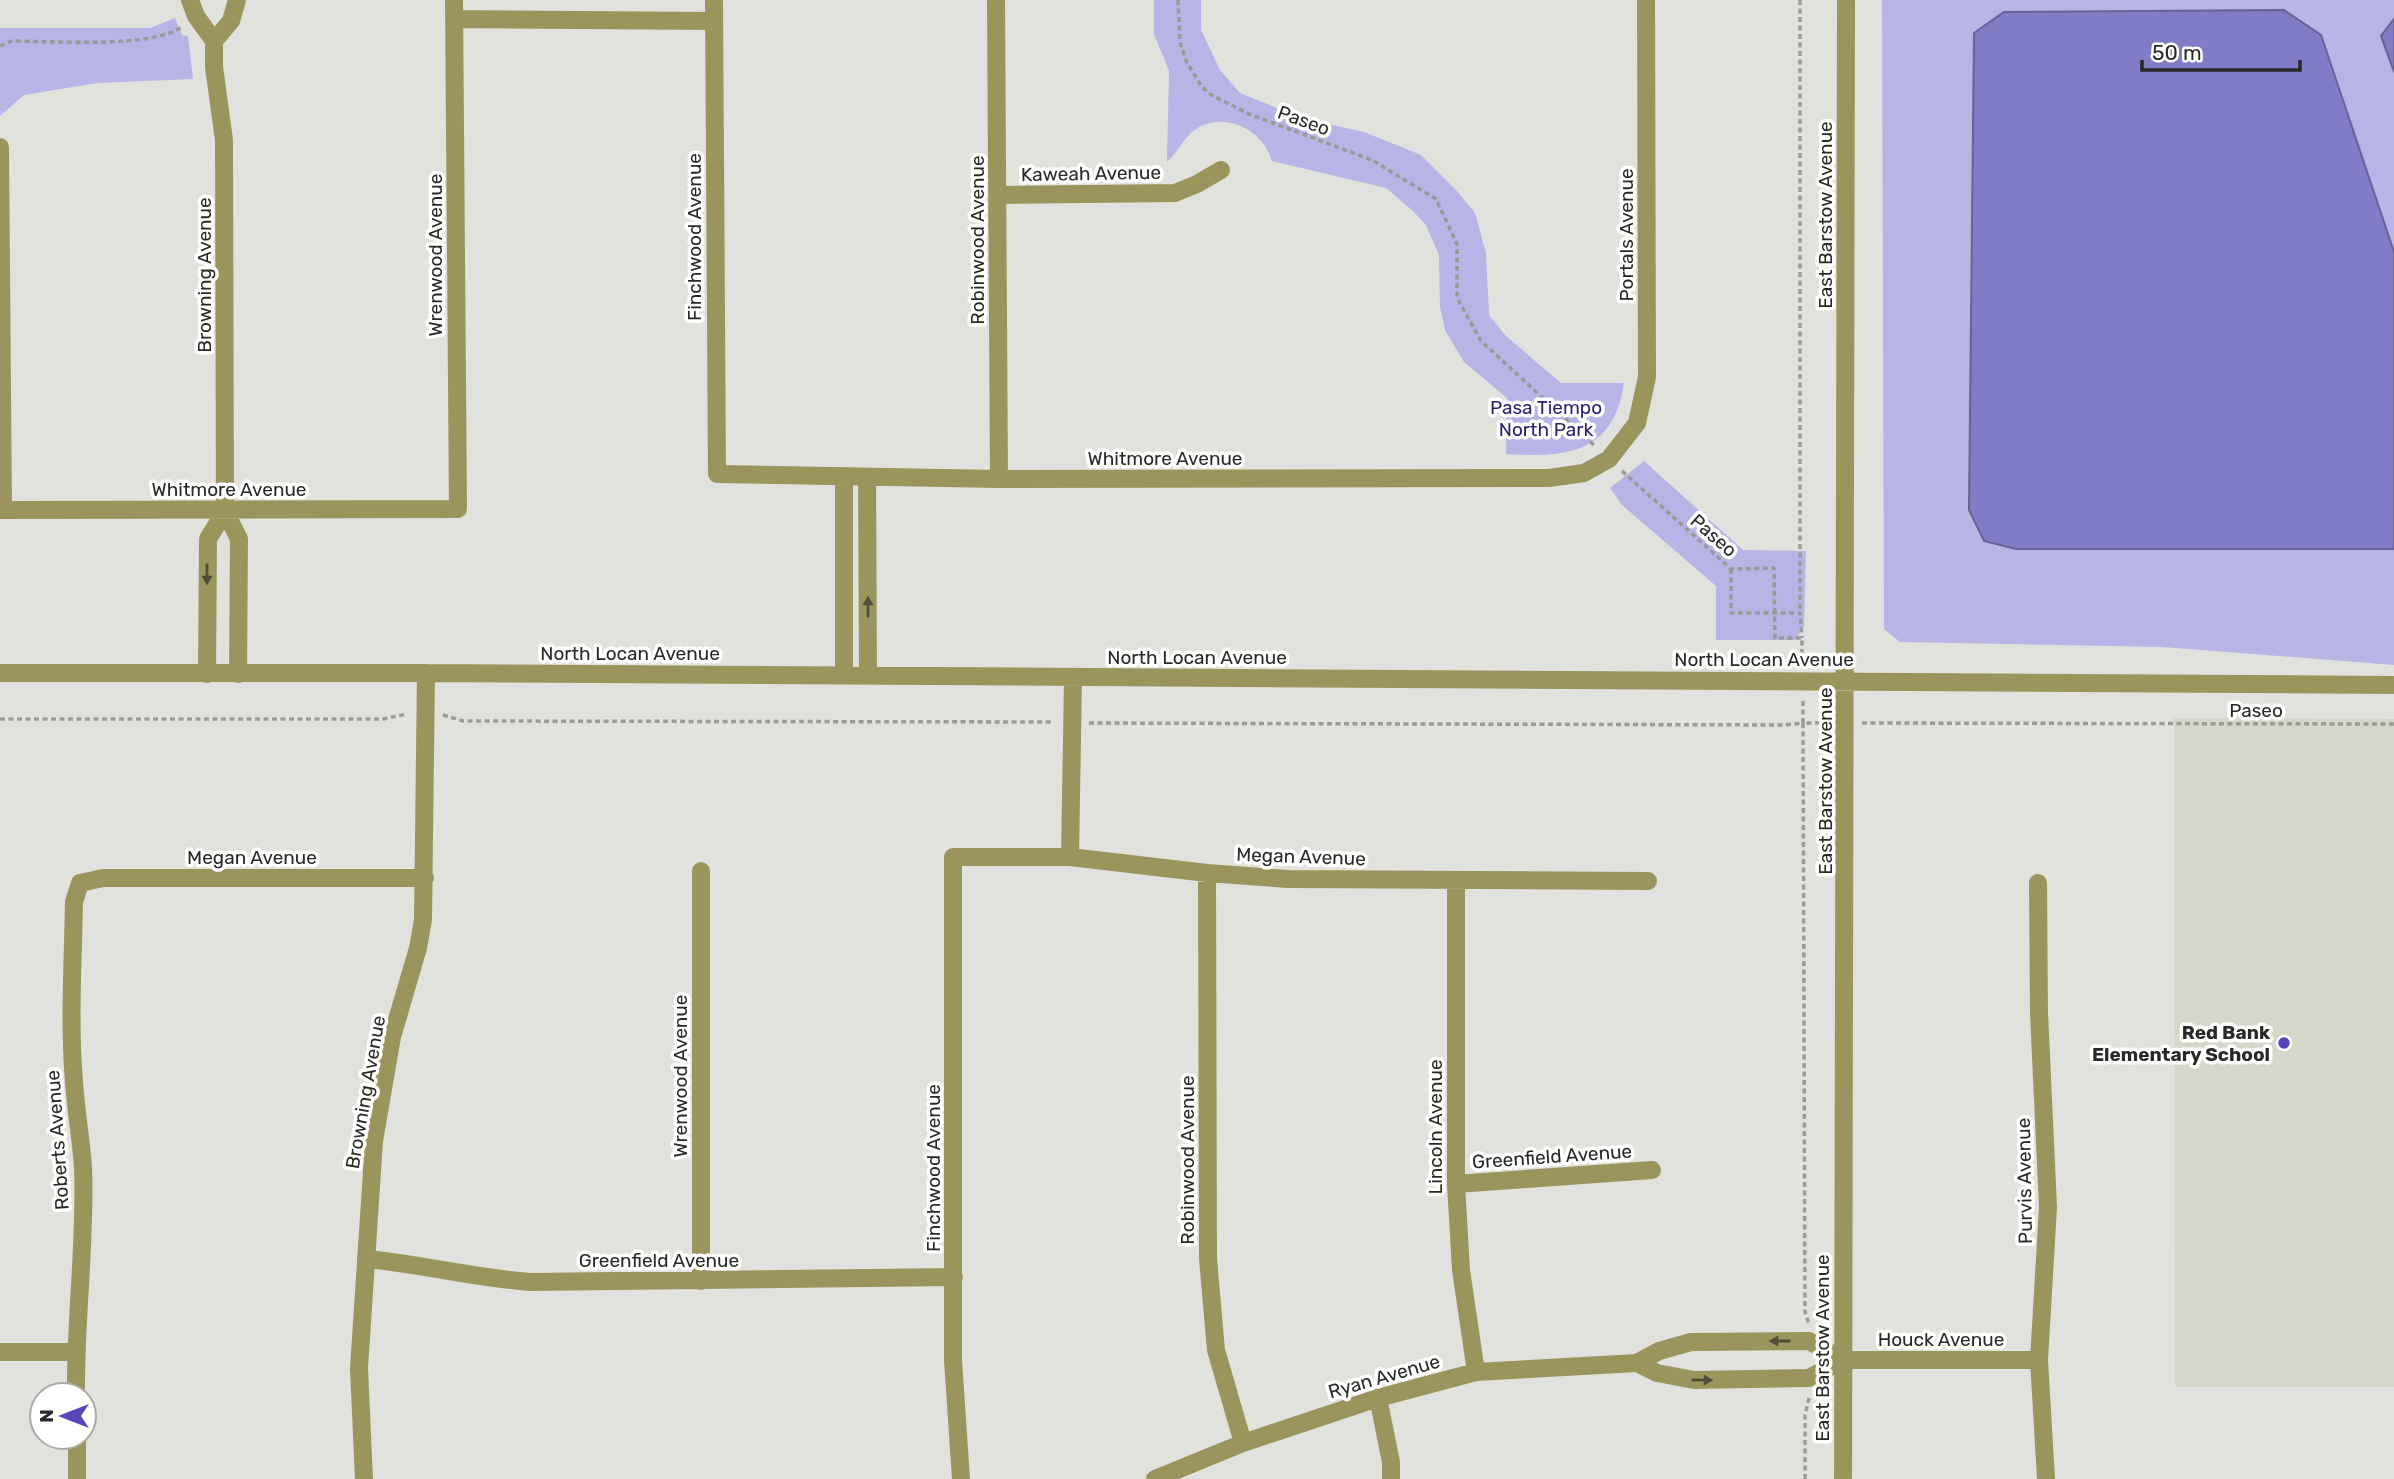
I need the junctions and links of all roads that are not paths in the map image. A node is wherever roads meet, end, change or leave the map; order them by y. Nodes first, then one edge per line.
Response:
1 (237, 0) edge
2 (454, 0) edge
3 (714, 0) edge
4 (996, 0) edge
5 (1646, 0) edge
6 (1846, 0) edge
7 (193, 8) edge
8 (454, 19) junction
9 (714, 21) junction
10 (214, 41) junction
11 (0, 147) edge
12 (1221, 170) dead end
13 (998, 195) junction
14 (1609, 459) joint
15 (717, 474) joint
16 (844, 477) junction
17 (867, 477) junction
18 (999, 479) junction
19 (458, 509) joint
20 (2, 510) edge
21 (225, 510) junction
22 (0, 673) edge
23 (426, 673) junction
24 (207, 674) junction
25 (238, 674) junction
26 (844, 675) junction
27 (868, 675) junction
28 (1073, 678) junction
29 (1846, 680) junction
30 (2394, 685) edge
31 (953, 857) joint
32 (1070, 857) junction
33 (701, 871) dead end
34 (1207, 873) junction
35 (425, 878) junction
36 (1456, 880) junction
37 (1648, 881) dead end
38 (80, 883) joint
39 (2038, 883) dead end
40 (1652, 1170) dead end
41 (1456, 1184) junction
42 (366, 1259) junction
43 (954, 1277) junction
44 (701, 1281) junction
45 (0, 1352) edge
46 (75, 1352) junction
47 (1843, 1360) junction
48 (2039, 1360) junction
49 (1637, 1363) junction
50 (1476, 1372) junction
51 (76, 1381) edge
52 (1378, 1398) junction
53 (1243, 1443) junction
54 (77, 1451) edge
55 (77, 1479) edge
56 (364, 1479) edge
57 (961, 1479) edge
58 (1155, 1479) edge
59 (1391, 1479) edge
60 (1843, 1479) edge
61 (2046, 1479) edge

1 - 10 street
2 - 8 street, Wrenwood Avenue
3 - 9 street, Finchwood Avenue
4 - 13 street, Robinwood Avenue
5 - 14 street, Portals Avenue
6 - 29 street, East Barstow Avenue
7 - 10 street
8 - 9 street
8 - 19 street, Wrenwood Avenue
9 - 15 street, Finchwood Avenue
10 - 21 street, Browning Avenue
11 - 20 street
12 - 13 street, Kaweah Avenue
13 - 18 street, Robinwood Avenue
14 - 18 street, Whitmore Avenue
15 - 16 street, Whitmore Avenue
16 - 17 street, Whitmore Avenue
16 - 26 street
17 - 18 street, Whitmore Avenue
27 -> 17 street
19 - 21 street, Whitmore Avenue
20 - 21 street, Whitmore Avenue
21 -> 24 street, Browning Avenue
21 - 25 street, Browning Avenue
22 - 24 street, North Locan Avenue
23 - 25 street, North Locan Avenue
23 - 26 street, North Locan Avenue
23 - 35 street, Browning Avenue
24 - 25 street, North Locan Avenue
26 - 27 street, North Locan Avenue
27 - 28 street, North Locan Avenue
28 - 29 street, North Locan Avenue
28 - 32 street
29 - 30 street, North Locan Avenue
29 - 47 street, East Barstow Avenue
31 - 32 street, Megan Avenue
31 - 43 street, Finchwood Avenue
32 - 34 street, Megan Avenue
33 - 44 street, Wrenwood Avenue
34 - 36 street, Megan Avenue
34 - 53 street, Robinwood Avenue
35 - 38 street, Megan Avenue
35 - 42 street, Browning Avenue
36 - 37 street, Megan Avenue
36 - 41 street, Lincoln Avenue
38 - 46 street, Roberts Avenue
39 - 48 street, Purvis Avenue
40 - 41 street, Greenfield Avenue
41 - 50 street, Lincoln Avenue
42 - 44 street, Greenfield Avenue
42 - 56 street, Browning Avenue
43 - 44 street, Greenfield Avenue
43 - 57 street, Finchwood Avenue
45 - 46 street
46 - 51 street, Roberts Avenue
47 - 48 street, Houck Avenue
49 -> 47 street, Ryan Avenue
47 -> 49 street, Ryan Avenue
47 - 60 street, East Barstow Avenue
48 - 61 street, Purvis Avenue
49 - 50 street, Ryan Avenue
50 - 52 street, Ryan Avenue
52 - 53 street, Ryan Avenue
52 - 59 street
53 - 58 street, Ryan Avenue
54 - 55 street

